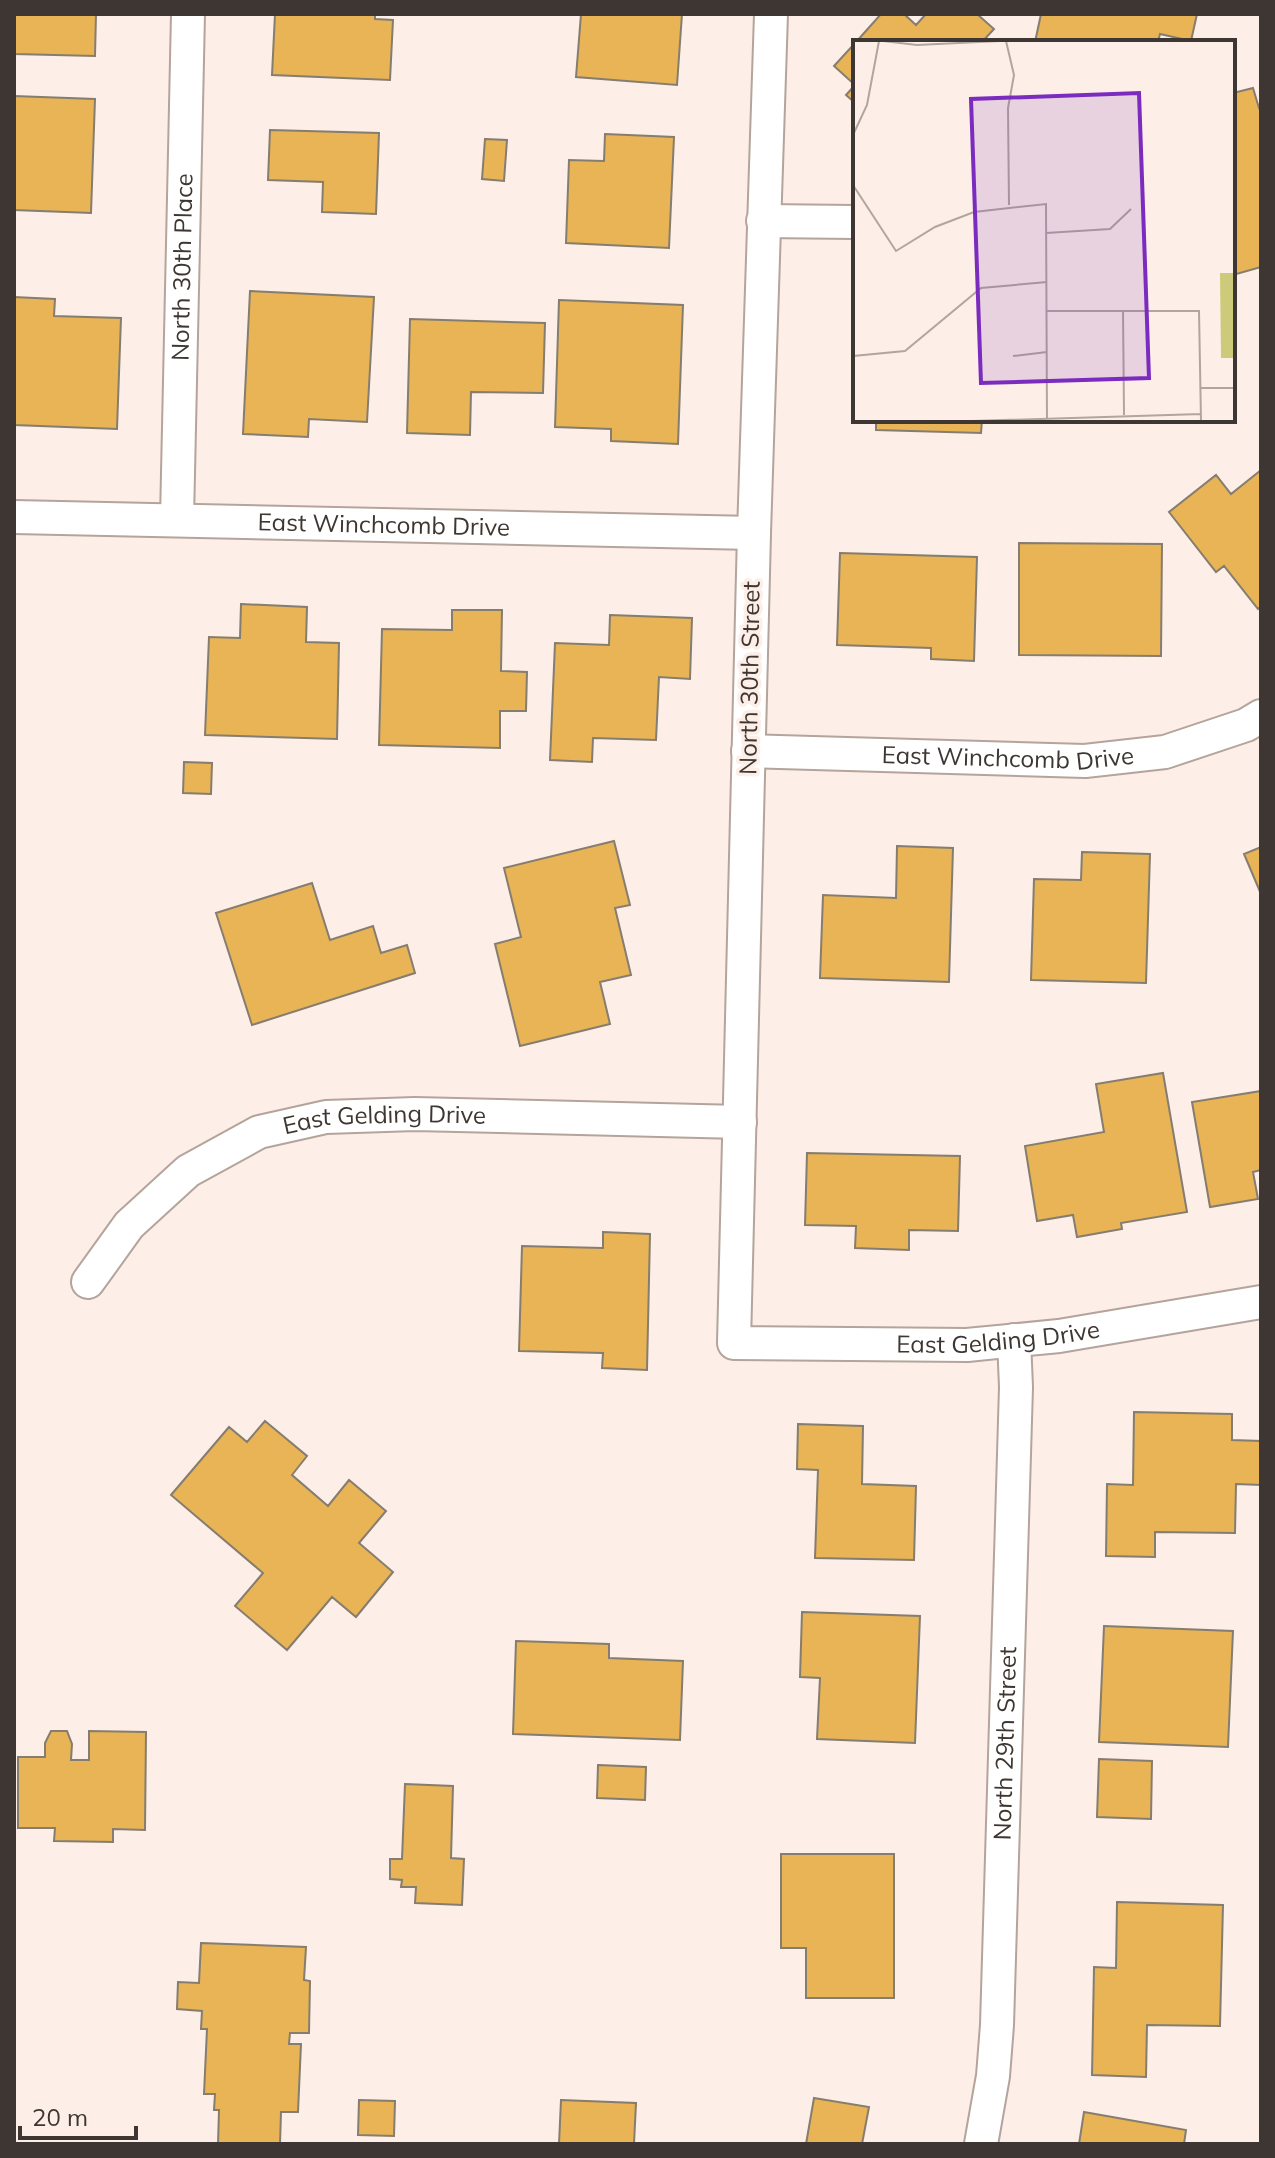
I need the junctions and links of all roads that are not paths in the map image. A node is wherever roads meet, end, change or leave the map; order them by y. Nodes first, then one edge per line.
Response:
1 (188, 14) edge
2 (771, 14) edge
3 (763, 221) junction
4 (853, 222) edge
5 (14, 517) edge
6 (177, 519) junction
7 (754, 533) junction
8 (1261, 716) edge
9 (748, 751) junction
10 (740, 1122) junction
11 (88, 1282) dead end
12 (1261, 1302) edge
13 (1014, 1340) junction
14 (734, 1343) joint
15 (981, 2144) edge

1 - 6 street, North 30th Place
2 - 3 street, North 30th Street
3 - 4 street
3 - 7 street, North 30th Street
5 - 6 street, East Winchcomb Drive
6 - 7 street, East Winchcomb Drive
7 - 9 street, North 30th Street
8 - 9 street, East Winchcomb Drive
9 - 10 street, North 30th Street
10 - 11 street, East Gelding Drive
10 - 14 street, North 30th Street
12 - 13 street, East Gelding Drive
13 - 14 street, East Gelding Drive
13 - 15 street, North 29th Street

